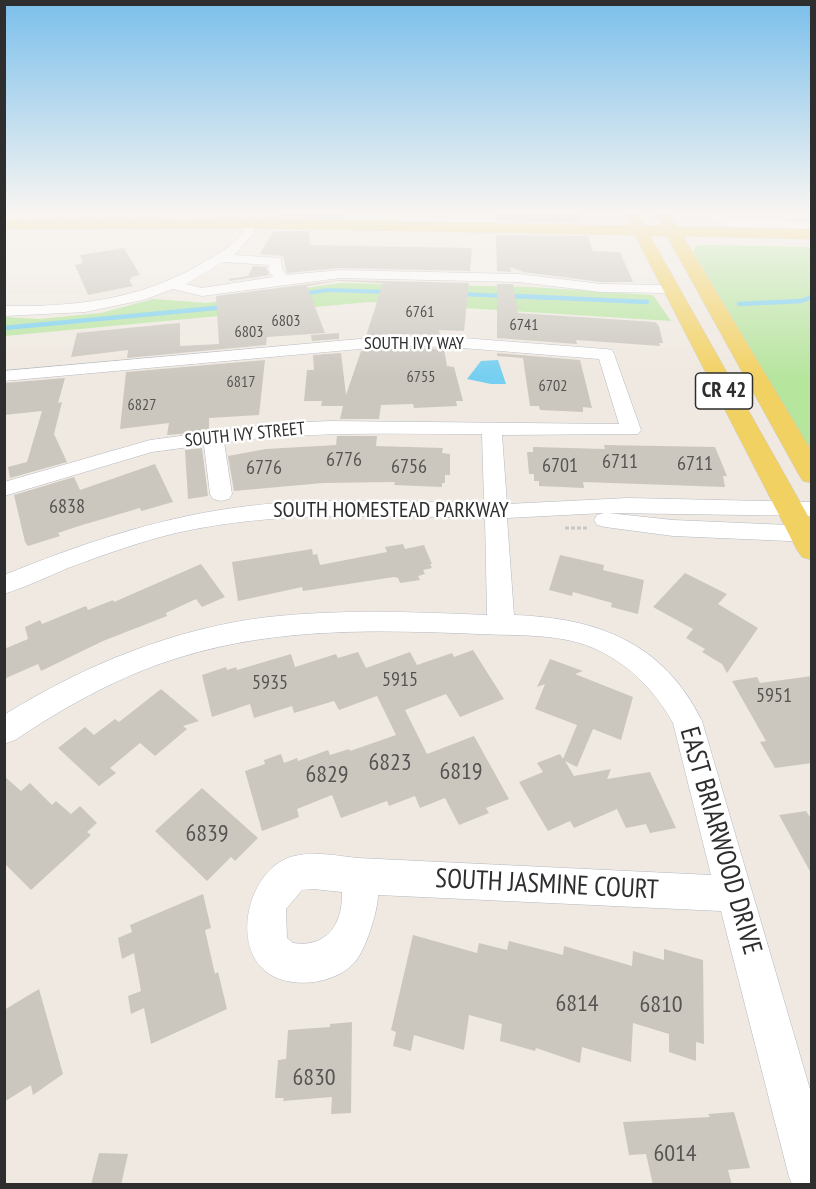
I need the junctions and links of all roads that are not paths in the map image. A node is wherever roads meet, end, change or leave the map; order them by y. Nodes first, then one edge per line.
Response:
1 (206, 267) edge
2 (275, 267) edge
3 (658, 267) edge
4 (693, 267) edge
5 (282, 280) junction
6 (173, 285) junction
7 (669, 289) junction
8 (4, 311) edge
9 (4, 376) edge
10 (492, 430) junction
11 (213, 437) junction
12 (812, 475) edge
13 (4, 489) edge
14 (221, 494) dead end
15 (789, 508) junction
16 (812, 509) edge
17 (495, 510) junction
18 (536, 511) junction
19 (808, 539) edge
20 (4, 585) edge
21 (501, 626) junction
22 (4, 731) edge
23 (358, 876) dead end
24 (736, 894) junction
25 (812, 1177) edge

1 - 6 street
2 - 5 street
3 - 7 main road, CR 42
4 - 12 main road, CR 42
5 - 6 street
5 - 7 street
6 - 8 street
7 - 15 main road, CR 42
9 - 10 street, SOUTH IVY WAY
10 - 11 street, SOUTH IVY STREET
10 - 17 street
11 - 13 street, SOUTH IVY STREET
11 - 14 street
15 - 16 street, SOUTH HOMESTEAD PARKWAY
15 - 18 street, SOUTH HOMESTEAD PARKWAY
15 - 19 main road, CR 42
17 - 18 street, SOUTH HOMESTEAD PARKWAY
17 - 20 street, SOUTH HOMESTEAD PARKWAY
17 - 21 street
18 - 19 street, SOUTH HOMESTEAD PARKWAY
21 - 22 street, EAST BRIARWOOD DRIVE
21 - 24 street, EAST BRIARWOOD DRIVE
23 - 24 street, SOUTH JASMINE COURT
24 - 25 street, EAST BRIARWOOD DRIVE

